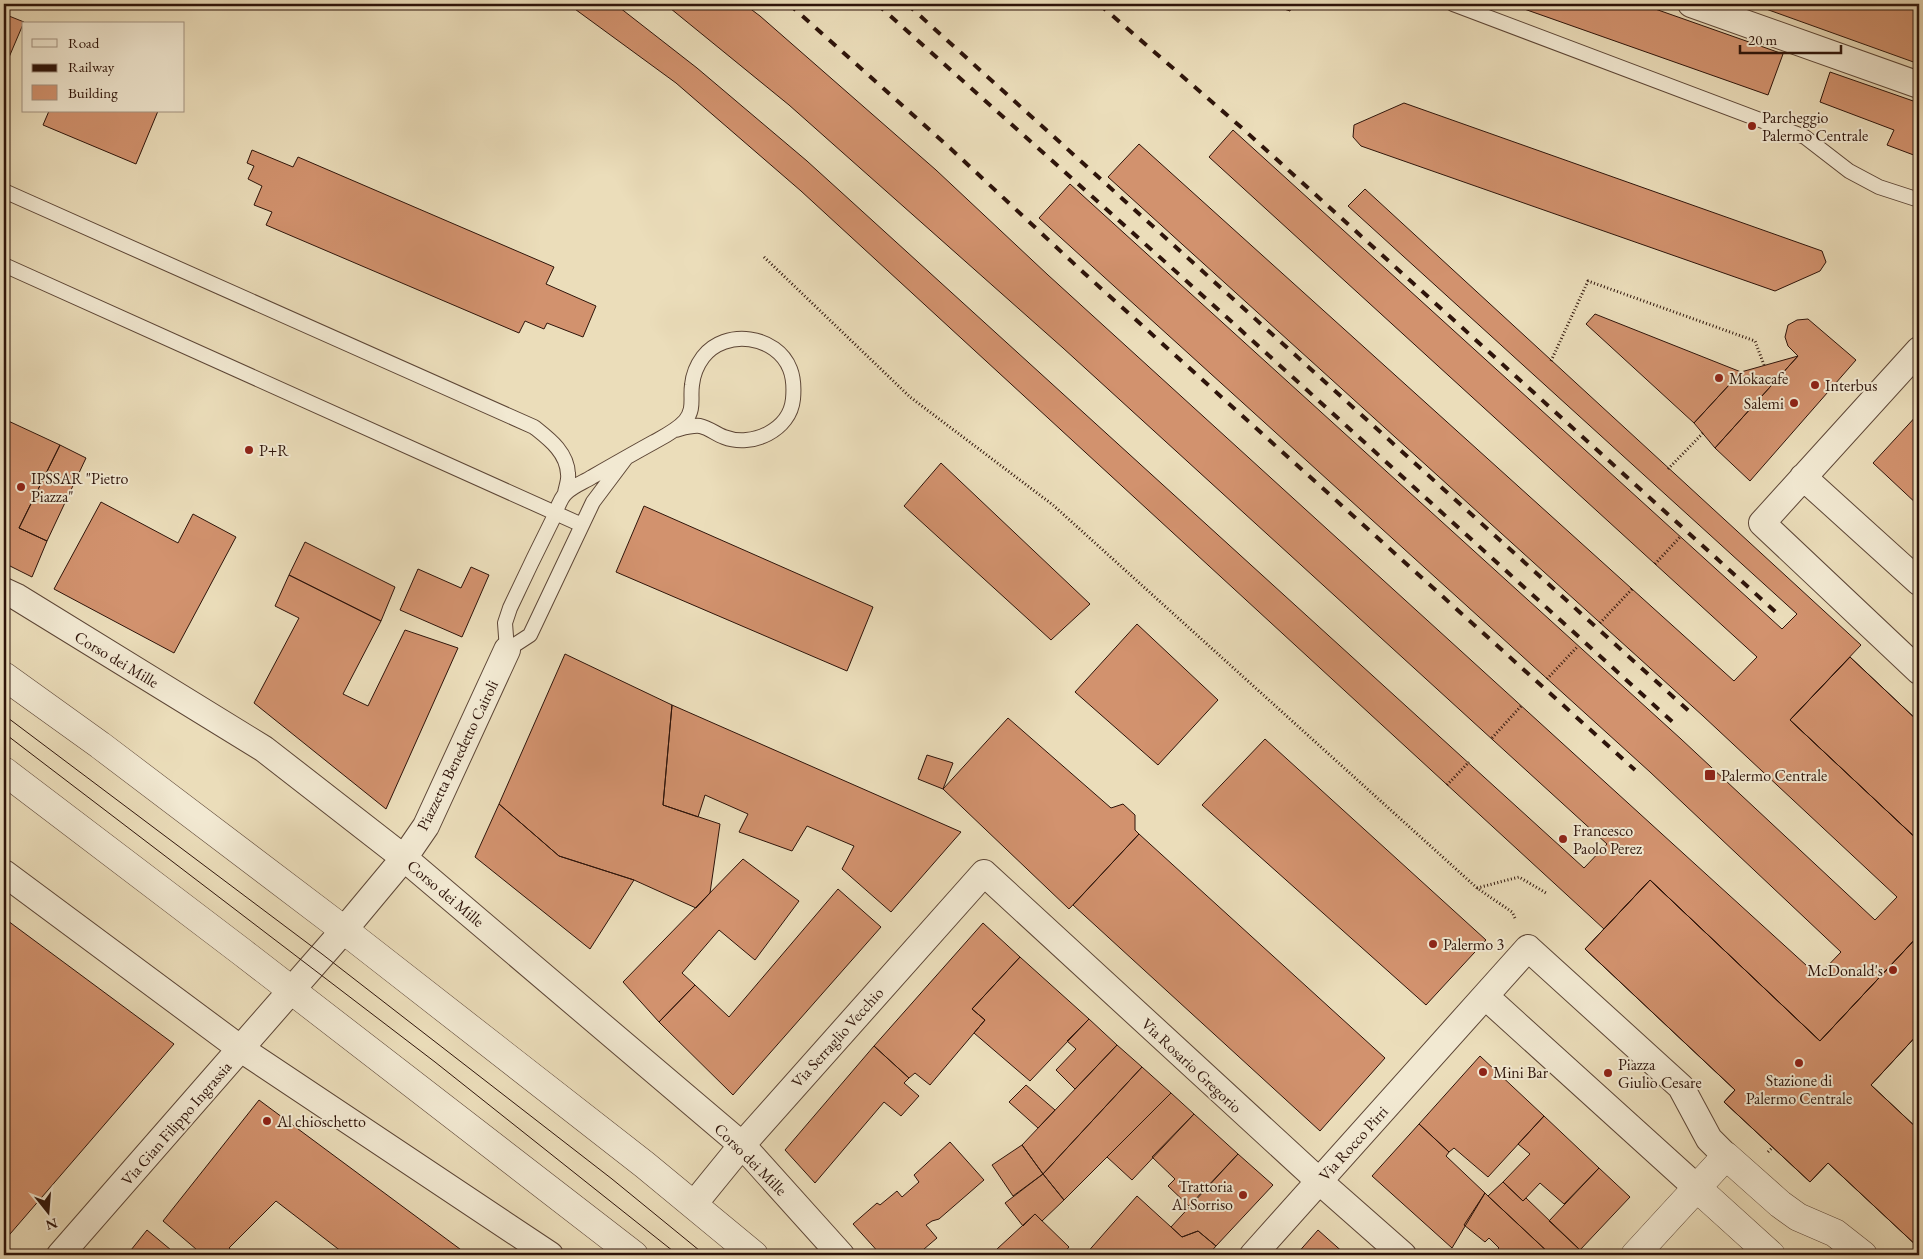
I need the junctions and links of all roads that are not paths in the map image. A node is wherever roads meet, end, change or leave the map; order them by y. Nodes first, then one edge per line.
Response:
1 (1453, 4) edge
2 (1691, 4) edge
3 (1919, 85) edge
4 (4, 191) edge
5 (1919, 200) edge
6 (4, 265) edge
7 (1919, 350) edge
8 (674, 430) junction
9 (626, 458) junction
10 (1803, 477) junction
11 (565, 493) junction
12 (556, 513) junction
13 (582, 525) junction
14 (1919, 582) edge
15 (4, 591) edge
16 (507, 650) junction
17 (1919, 671) edge
18 (4, 676) edge
19 (4, 770) edge
20 (404, 858) junction
21 (984, 873) joint
22 (4, 874) edge
23 (344, 930) junction
24 (291, 990) junction
25 (1485, 996) junction
26 (241, 1049) junction
27 (742, 1145) junction
28 (1726, 1156) junction
29 (1319, 1181) junction
30 (1697, 1188) junction
31 (694, 1204) junction
32 (60, 1255) edge
33 (550, 1255) edge
34 (634, 1255) edge
35 (754, 1255) edge
36 (841, 1255) edge
37 (1253, 1255) edge
38 (1403, 1255) edge
39 (1635, 1255) edge
40 (1770, 1255) edge
41 (1863, 1255) edge

1 - 5 lane
2 - 3 street
4 - 11 lane, Piazzetta Benedetto Cairoli
6 - 12 lane
7 - 10 street
8 - 8 lane
8 - 9 lane
9 - 11 lane
9 - 13 lane
10 - 14 street
10 - 17 street
11 - 12 lane, Piazzetta Benedetto Cairoli
12 - 13 lane
12 - 16 lane, Piazzetta Benedetto Cairoli
13 - 16 lane
15 - 20 street, Corso dei Mille
16 - 20 street, Piazzetta Benedetto Cairoli
18 - 23 street
19 - 24 street
20 - 23 street, Piazzetta Benedetto Cairoli
20 - 27 street, Corso dei Mille
21 - 27 street, Via Serraglio Vecchio
21 - 29 street, Via Rosario Gregorio
22 - 26 street
23 - 24 street, Via Gian Filippo Ingrassia
23 - 31 street
24 - 26 street, Via Gian Filippo Ingrassia
24 - 34 street
25 - 28 street, Via Rocco Pirri
25 - 29 street, Via Rocco Pirri
25 - 30 street
26 - 32 street, Via Gian Filippo Ingrassia
26 - 33 street
27 - 31 street, Via Serraglio Vecchio
27 - 36 street, Corso dei Mille
28 - 30 street
28 - 41 street
29 - 37 street, Via Rocco Pirri
29 - 38 street, Via Rosario Gregorio
30 - 39 street
30 - 40 street
31 - 35 street

